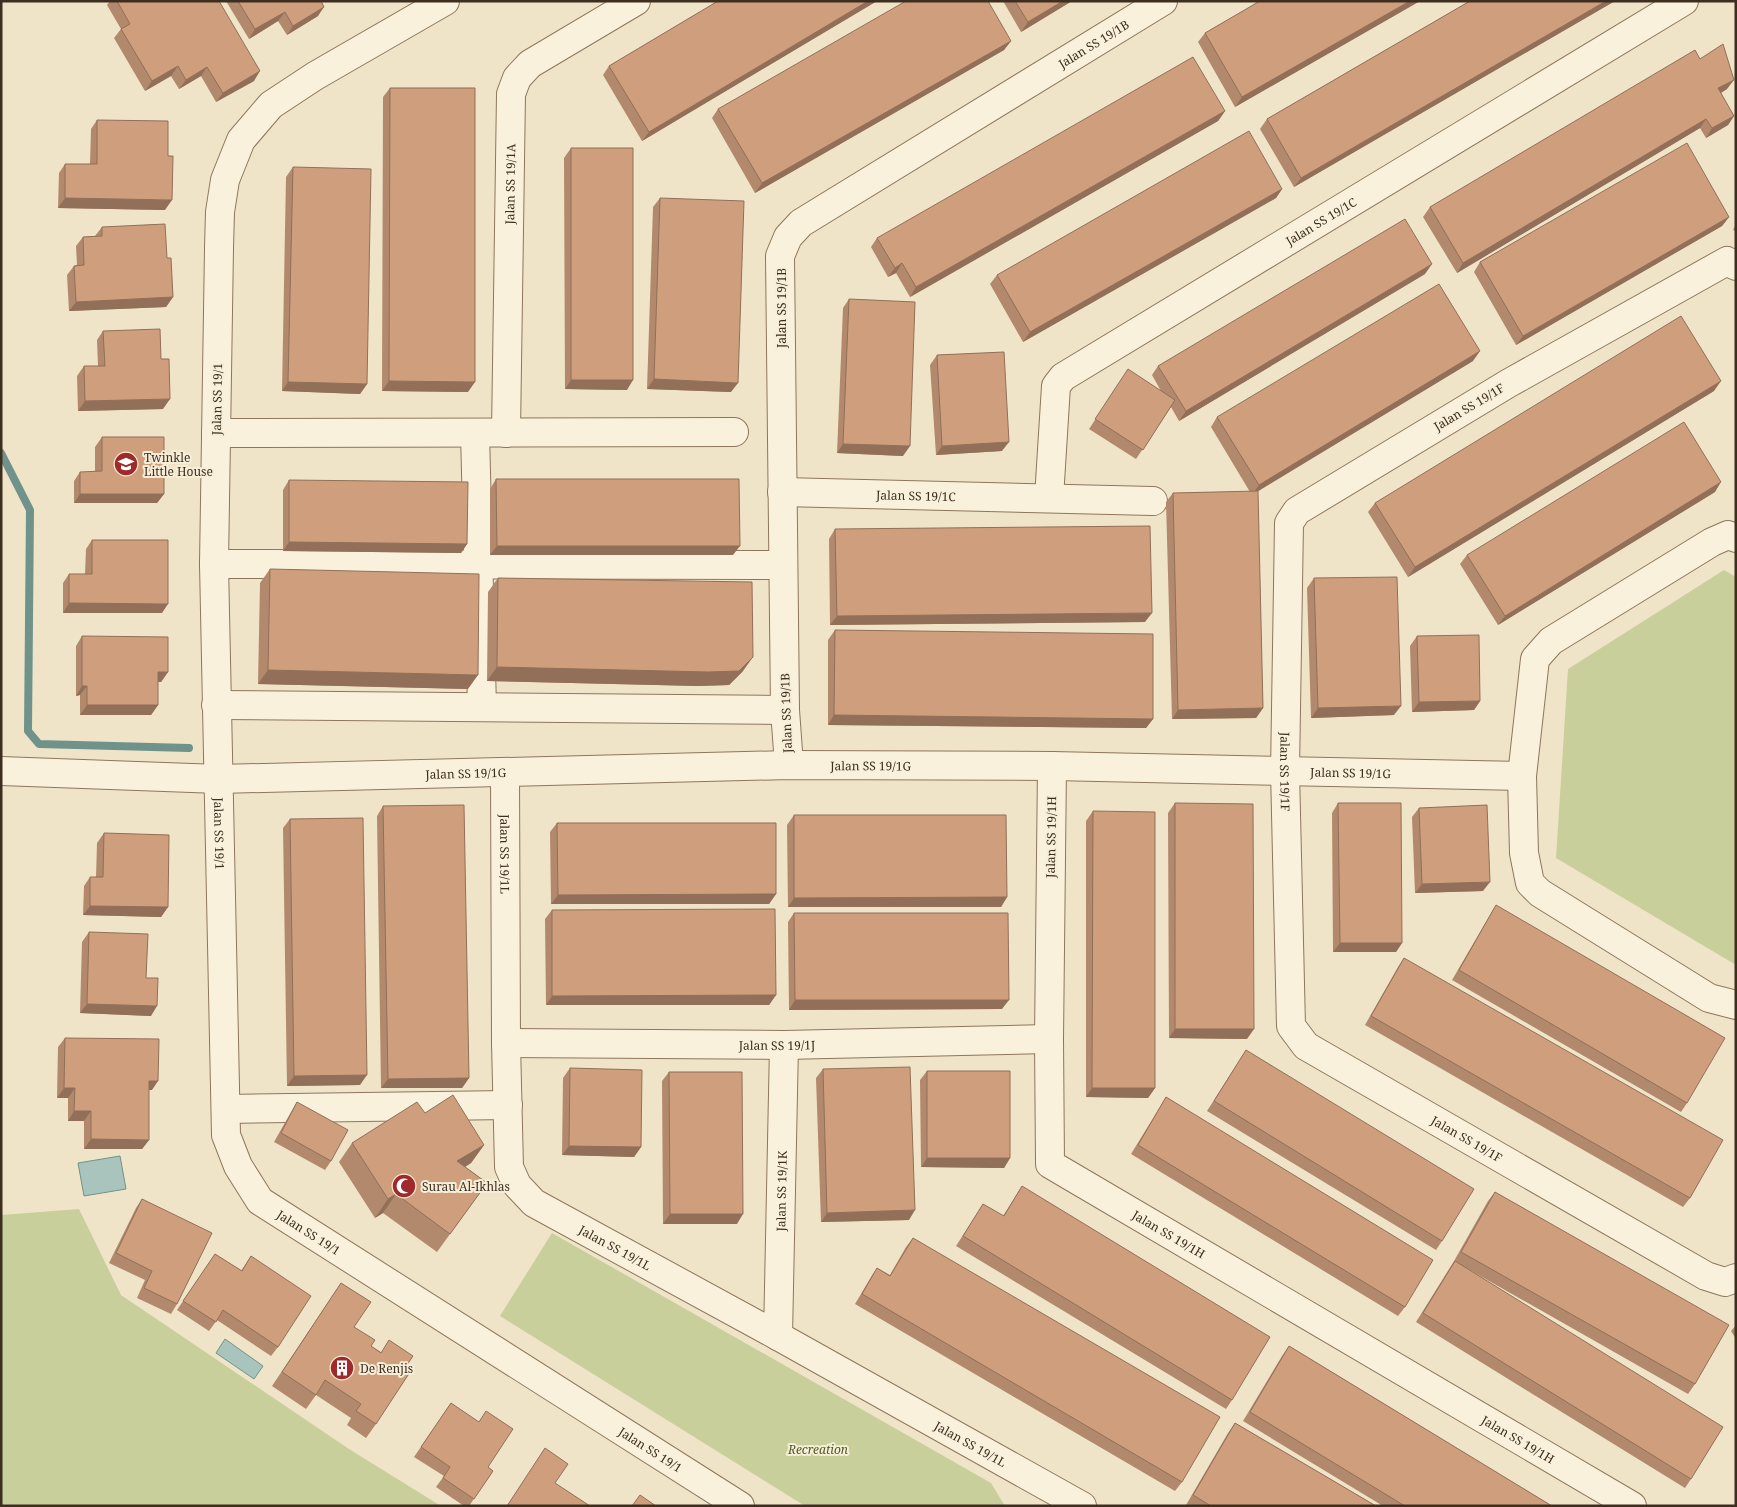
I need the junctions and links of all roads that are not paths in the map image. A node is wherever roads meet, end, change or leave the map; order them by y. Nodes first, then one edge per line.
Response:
1 (444, 1) edge
2 (636, 1) edge
3 (1163, 1) edge
4 (1684, 1) edge
5 (1736, 266) edge
6 (734, 432) dead end
7 (216, 433) junction
8 (475, 433) junction
9 (506, 433) junction
10 (782, 492) junction
11 (1049, 498) junction
12 (1152, 502) dead end
13 (1736, 538) edge
14 (214, 564) junction
15 (478, 564) junction
16 (783, 565) junction
17 (216, 705) junction
18 (482, 707) junction
19 (785, 710) junction
20 (789, 764) junction
21 (1052, 766) junction
22 (1, 771) edge
23 (1286, 771) junction
24 (504, 772) junction
25 (1522, 776) junction
26 (219, 779) junction
27 (1736, 1005) edge
28 (1048, 1038) junction
29 (506, 1043) junction
30 (784, 1046) junction
31 (508, 1105) junction
32 (226, 1110) junction
33 (1736, 1278) edge
34 (778, 1336) junction
35 (1076, 1504) edge
36 (740, 1506) edge
37 (1632, 1506) edge

1 - 7 street, Jalan SS 19/1
2 - 9 street, Jalan SS 19/1A
3 - 10 street, Jalan SS 19/1B
4 - 11 street, Jalan SS 19/1C
5 - 23 street, Jalan SS 19/1F
6 - 9 street
7 - 8 street
7 - 14 street, Jalan SS 19/1
8 - 9 street
8 - 15 street
10 - 11 street, Jalan SS 19/1C
10 - 16 street, Jalan SS 19/1B
11 - 12 street, Jalan SS 19/1C
13 - 25 street
14 - 15 street
14 - 17 street, Jalan SS 19/1
15 - 16 street
15 - 18 street
16 - 19 street, Jalan SS 19/1B
17 - 18 street
17 - 26 street, Jalan SS 19/1
18 - 19 street
19 - 20 street, Jalan SS 19/1B
20 - 21 street, Jalan SS 19/1G
20 - 24 street, Jalan SS 19/1G
21 - 23 street, Jalan SS 19/1G
21 - 28 street, Jalan SS 19/1H
22 - 26 street, Jalan SS 19/1G
23 - 25 street, Jalan SS 19/1G
23 - 33 street, Jalan SS 19/1F
24 - 26 street, Jalan SS 19/1G
24 - 29 street, Jalan SS 19/1L
25 - 27 street
26 - 32 street, Jalan SS 19/1
28 - 30 street, Jalan SS 19/1J
28 - 37 street, Jalan SS 19/1H
29 - 30 street, Jalan SS 19/1J
29 - 31 street, Jalan SS 19/1L
30 - 34 street, Jalan SS 19/1K
31 - 32 street
31 - 34 street, Jalan SS 19/1L
32 - 36 street, Jalan SS 19/1
34 - 35 street, Jalan SS 19/1L

